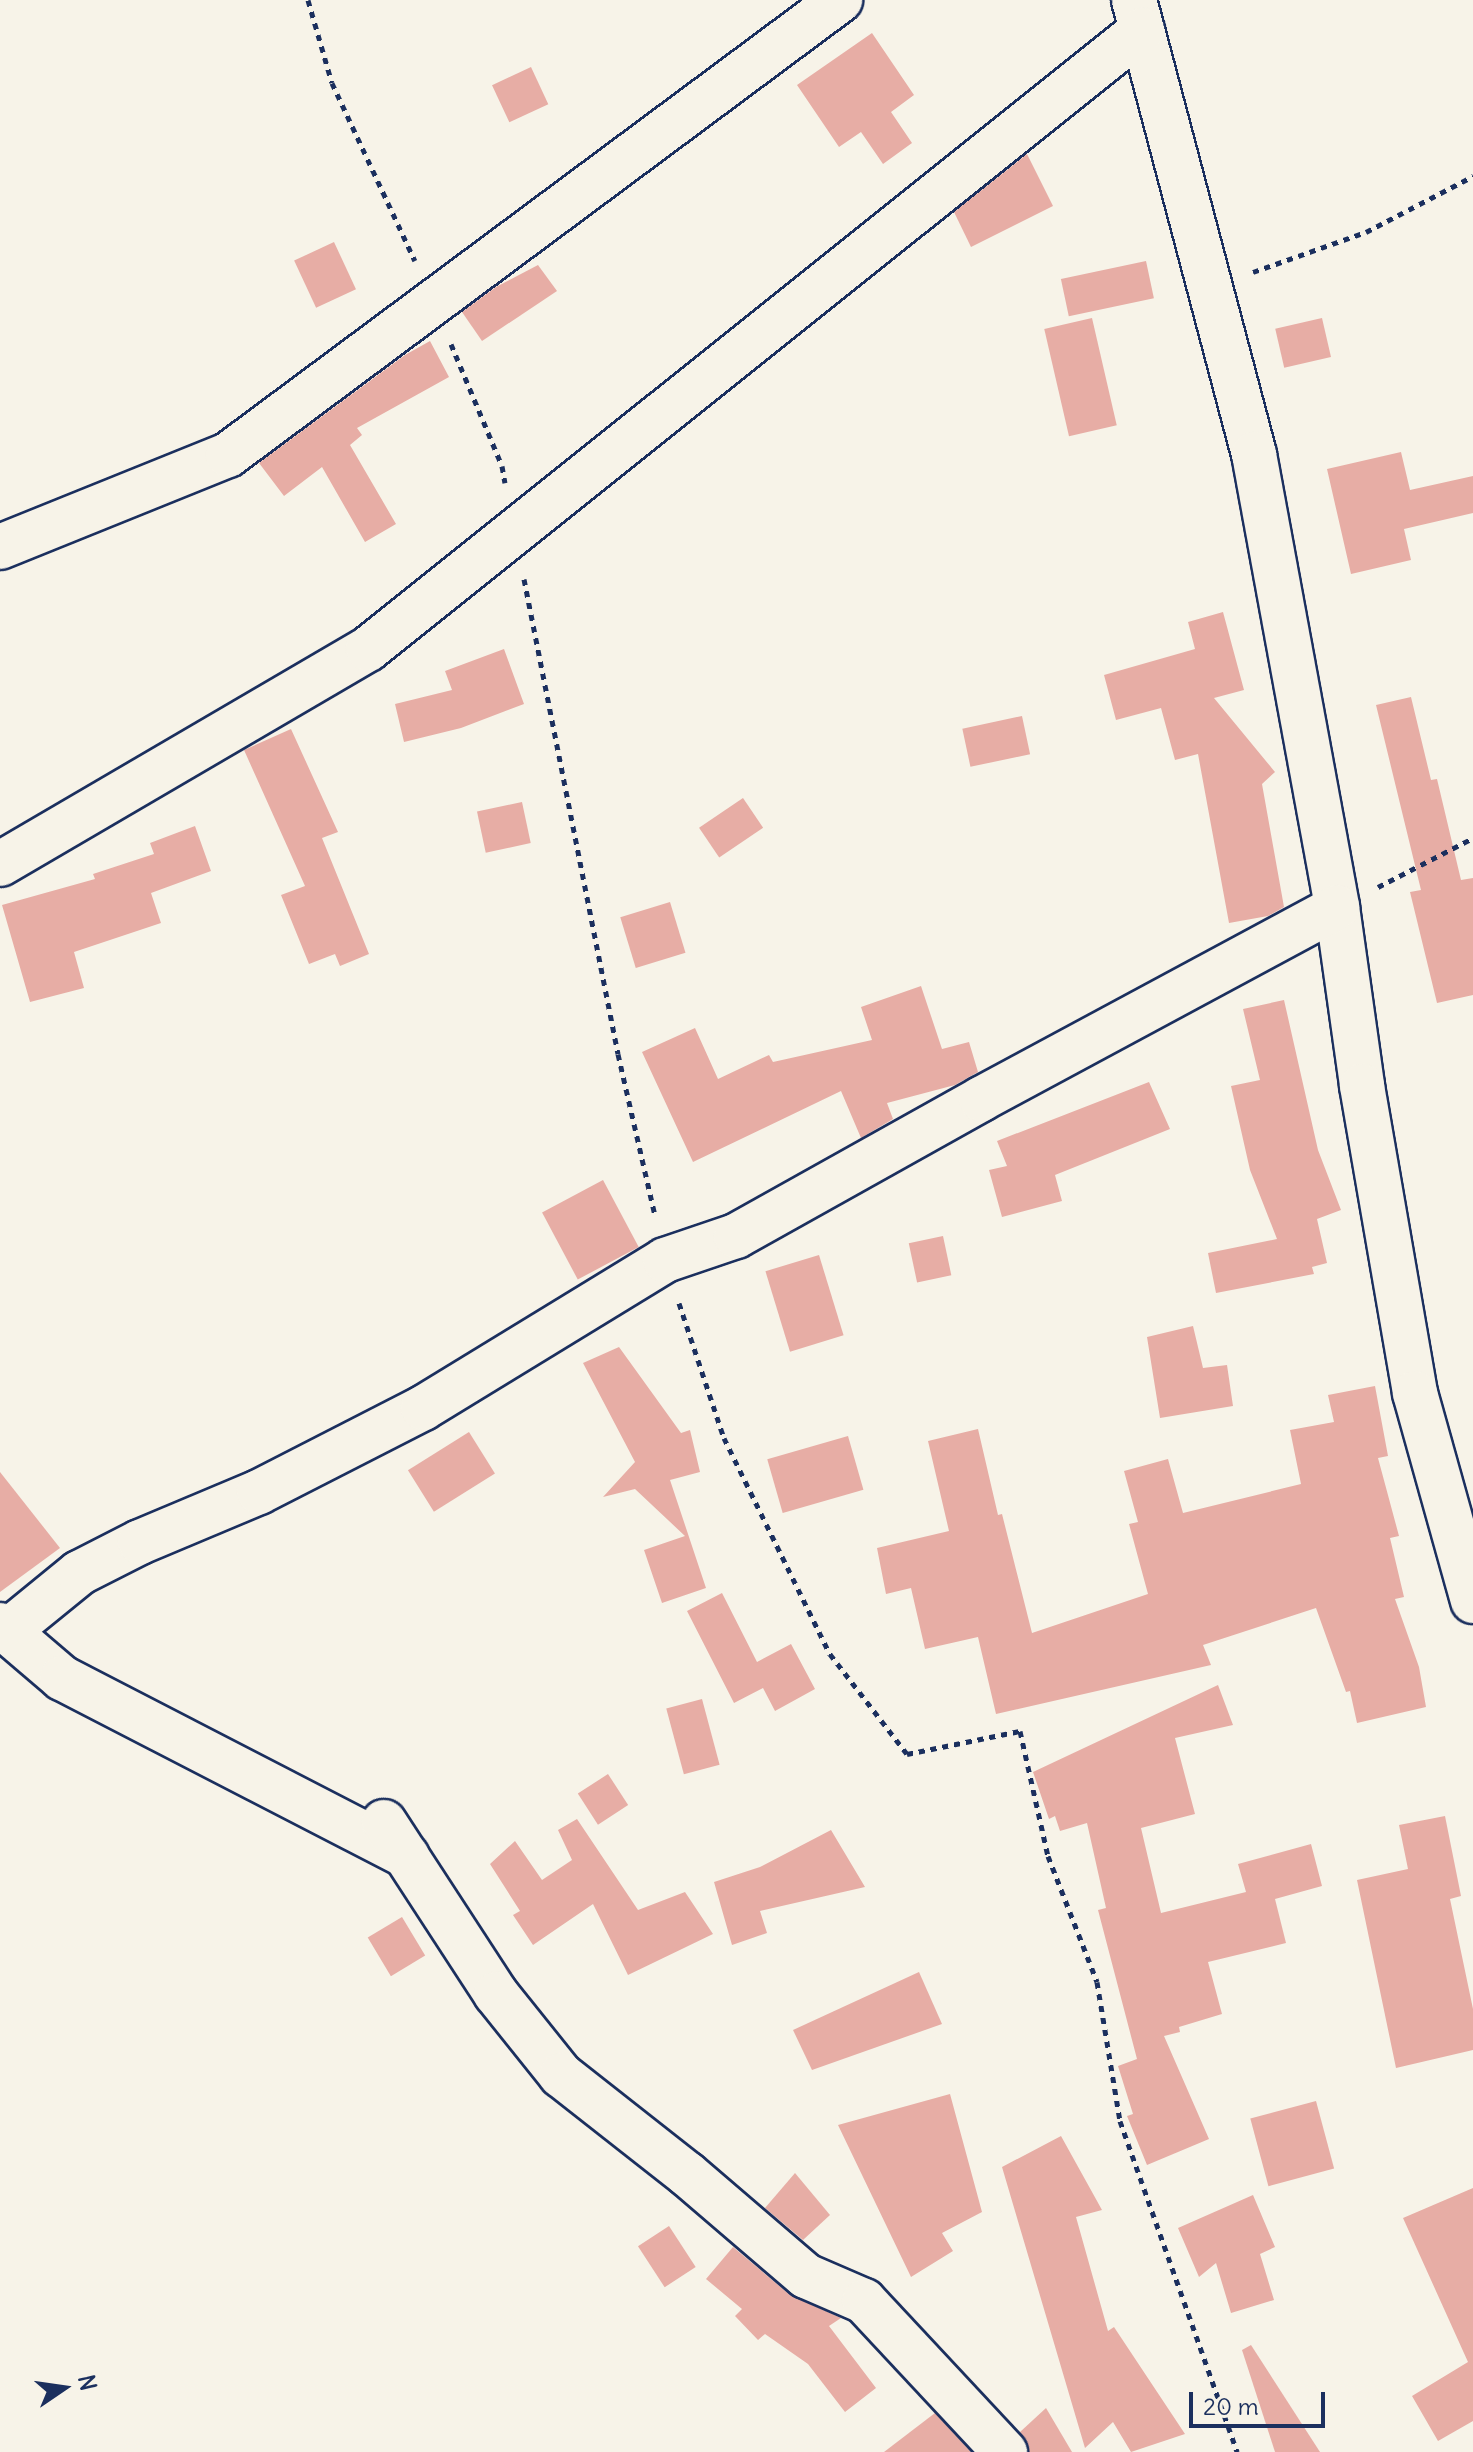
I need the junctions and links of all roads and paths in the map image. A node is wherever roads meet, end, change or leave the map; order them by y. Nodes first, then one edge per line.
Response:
1 (308, 0) edge
2 (840, 0) edge
3 (1138, 15) edge
4 (1473, 176) edge
5 (1211, 287) junction
6 (434, 304) junction
7 (515, 532) junction
8 (0, 547) edge
9 (1473, 838) edge
10 (0, 864) edge
11 (1337, 907) junction
12 (665, 1260) junction
13 (1473, 1601) edge
14 (4, 1628) edge
15 (1005, 2452) edge
16 (1237, 2452) edge

1 - 6 path
2 - 6 street
3 - 5 street
3 - 7 street
4 - 5 path
5 - 11 street
6 - 7 path
6 - 8 street
7 - 10 street
7 - 12 path
9 - 11 path
11 - 12 street
11 - 13 street
12 - 14 street
12 - 16 path
14 - 15 street

